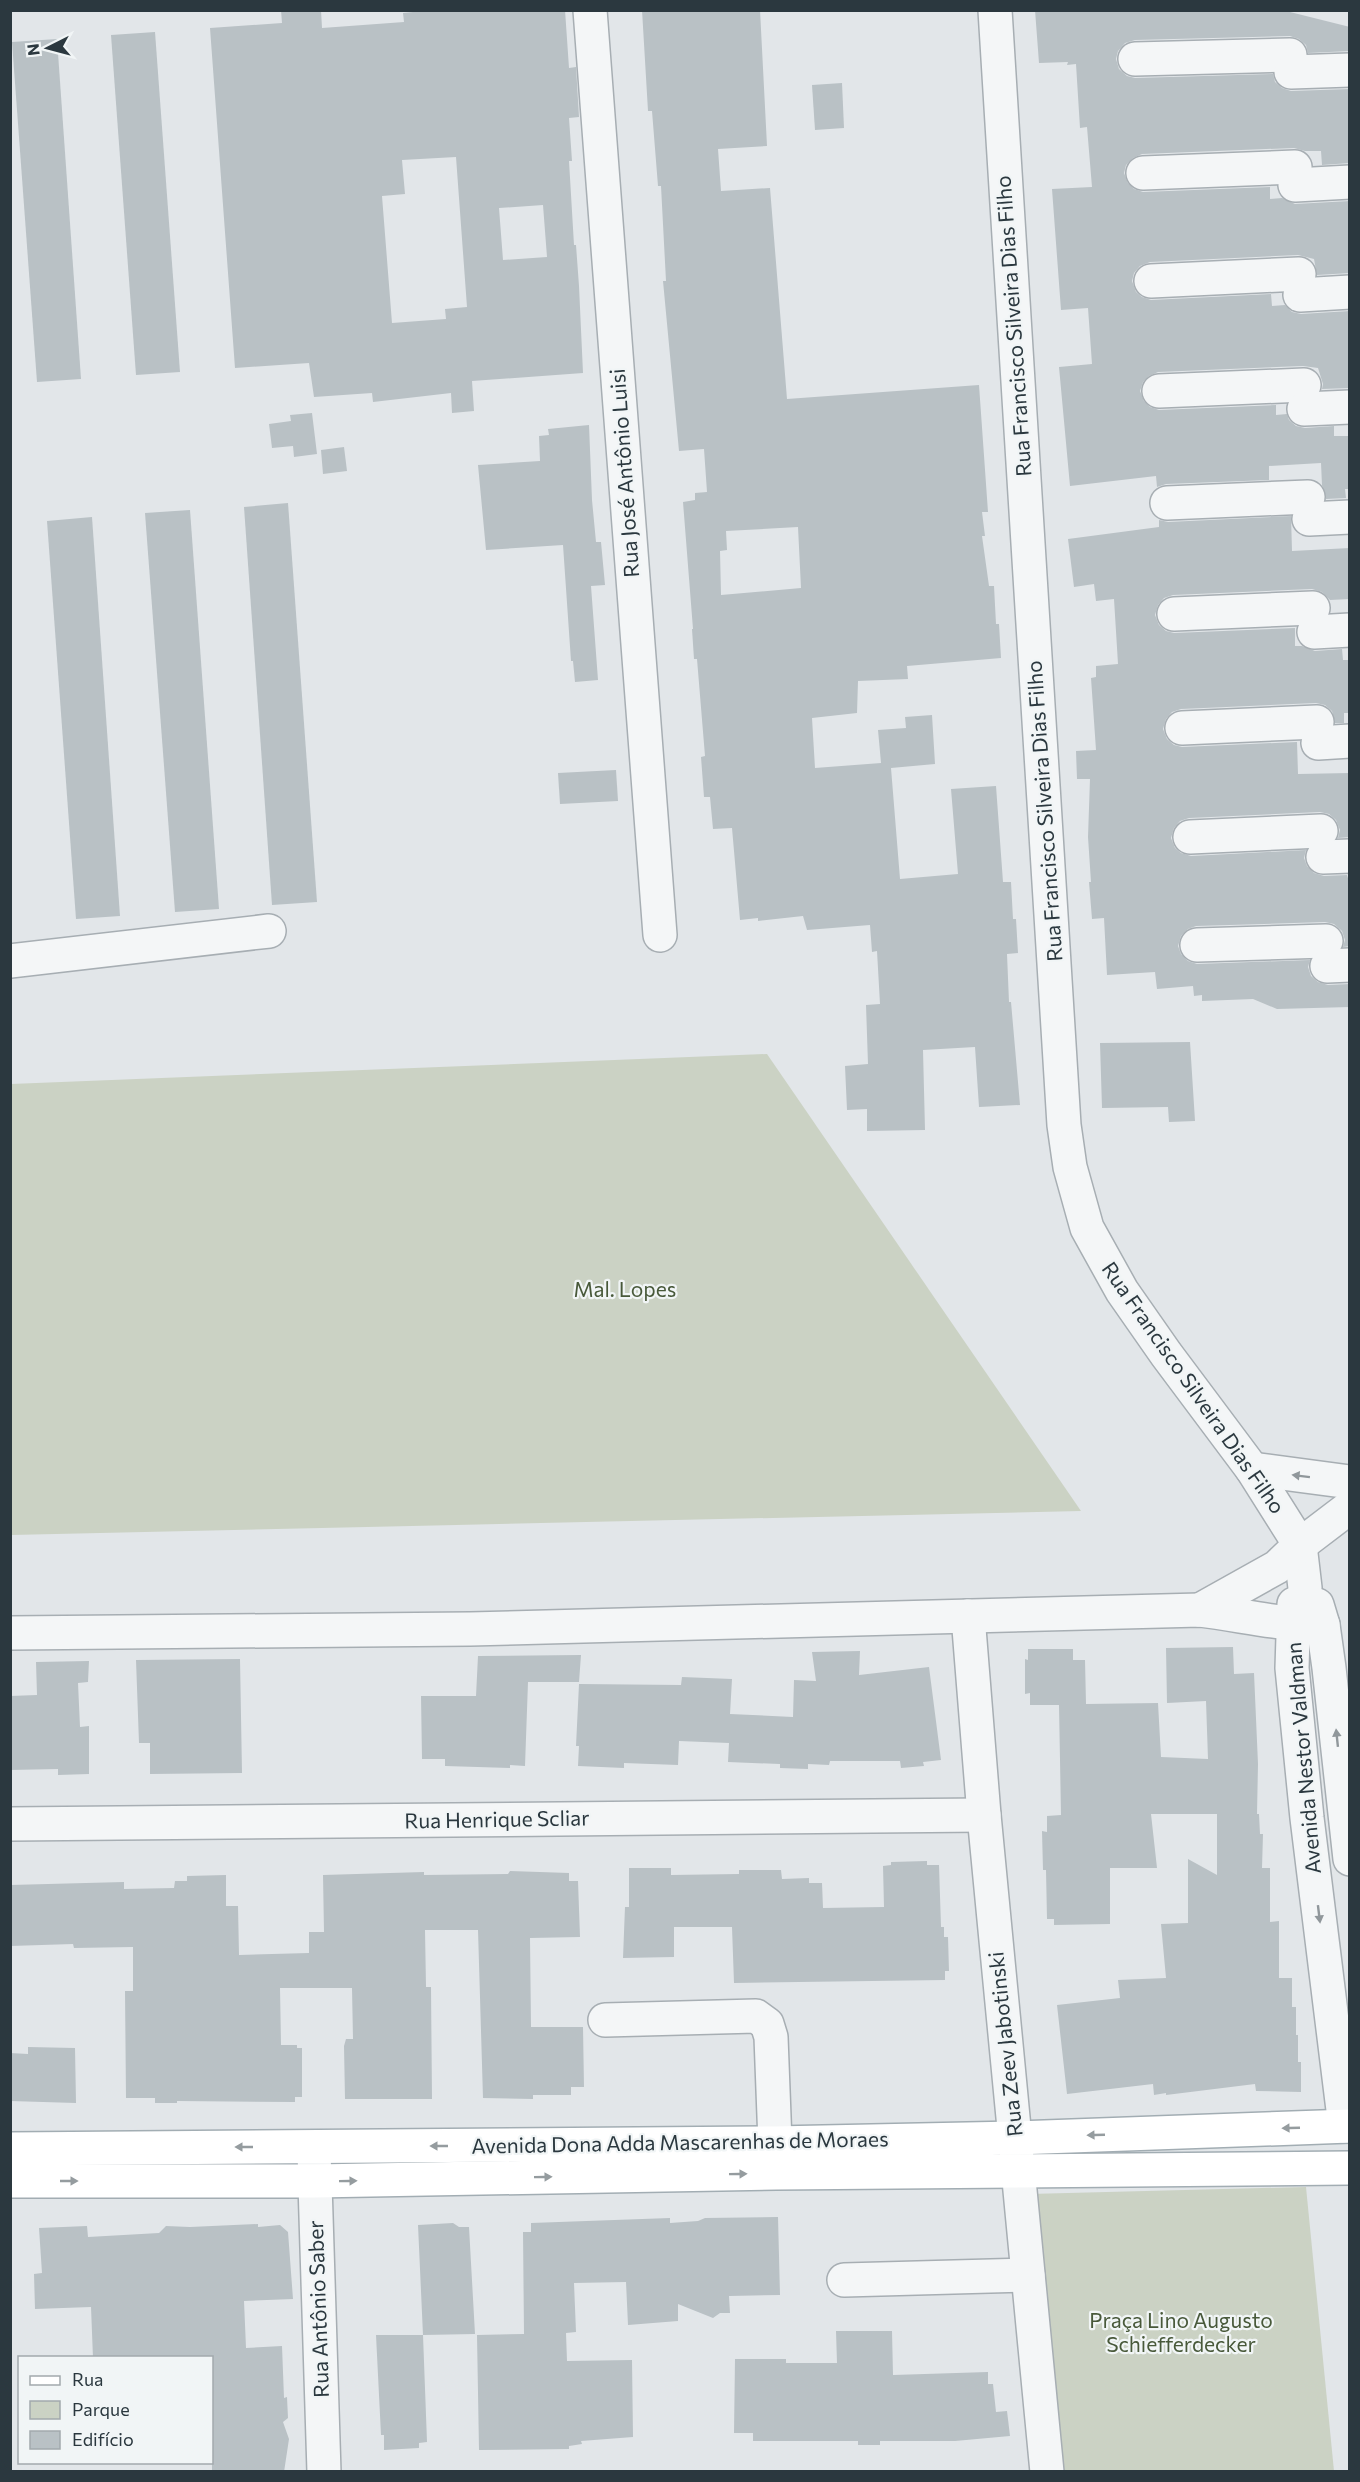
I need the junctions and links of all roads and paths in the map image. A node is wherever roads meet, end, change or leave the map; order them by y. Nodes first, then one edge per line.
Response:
1 (590, 10) edge
2 (994, 10) edge
3 (1135, 60) dead end
4 (1350, 70) edge
5 (1143, 173) dead end
6 (1350, 182) edge
7 (1151, 281) dead end
8 (1350, 292) edge
9 (1159, 391) dead end
10 (1350, 407) edge
11 (1167, 503) dead end
12 (1350, 517) edge
13 (1174, 614) dead end
14 (1350, 630) edge
15 (1182, 728) dead end
16 (1328, 735) edge
17 (1190, 837) dead end
18 (1331, 848) edge
19 (269, 931) dead end
20 (660, 935) dead end
21 (1197, 945) dead end
22 (1334, 957) edge
23 (10, 961) edge
24 (1252, 1469) junction
25 (1350, 1482) edge
26 (1350, 1507) edge
27 (1300, 1545) junction
28 (1200, 1610) junction
29 (968, 1616) junction
30 (1308, 1625) junction
31 (10, 1634) edge
32 (984, 1815) junction
33 (10, 1824) edge
34 (1350, 1859) edge
35 (605, 2020) dead end
36 (1347, 2126) edge
37 (1016, 2138) junction
38 (774, 2143) junction
39 (314, 2146) junction
40 (10, 2149) edge
41 (1349, 2169) edge
42 (1018, 2170) junction
43 (10, 2181) edge
44 (315, 2181) junction
45 (1028, 2275) junction
46 (844, 2280) dead end
47 (324, 2472) edge
48 (1047, 2472) edge

1 - 20 street, Rua José Antônio Luisi
2 - 24 street, Rua Francisco Silveira Dias Filho
3 - 4 street
5 - 6 street
7 - 8 street
9 - 10 street
11 - 12 street
13 - 14 street
15 - 16 street
17 - 18 street
19 - 23 street
21 - 22 street
25 -> 24 street
24 - 27 street, Rua Francisco Silveira Dias Filho
26 - 27 street
27 - 28 street
27 - 30 street, Avenida Nestor Valdman
28 - 29 street
28 - 30 street
29 - 31 street
29 - 32 street, Rua Zeev Jabotinski
34 -> 30 street, Avenida Nestor Valdman
30 -> 36 street, Avenida Nestor Valdman
32 - 33 street, Rua Henrique Scliar
32 - 37 street, Rua Zeev Jabotinski
35 - 38 street
36 -> 37 main road, Avenida Dona Adda Mascarenhas de Moraes
36 - 41 main road, Avenida Nestor Valdman
37 - 38 main road, Avenida Dona Adda Mascarenhas de Moraes
37 - 42 street, Rua Zeev Jabotinski
38 -> 39 main road, Avenida Dona Adda Mascarenhas de Moraes
39 -> 40 main road, Avenida Dona Adda Mascarenhas de Moraes
39 - 44 street, Rua Antônio Saber
41 - 42 main road, Avenida Dona Adda Mascarenhas de Moraes
44 -> 42 main road, Avenida Dona Adda Mascarenhas de Moraes
42 - 45 street, Rua Zeev Jabotinski
43 -> 44 main road, Avenida Dona Adda Mascarenhas de Moraes
44 - 47 street, Rua Antônio Saber
45 - 46 street
45 - 48 street, Rua Zeev Jabotinski

